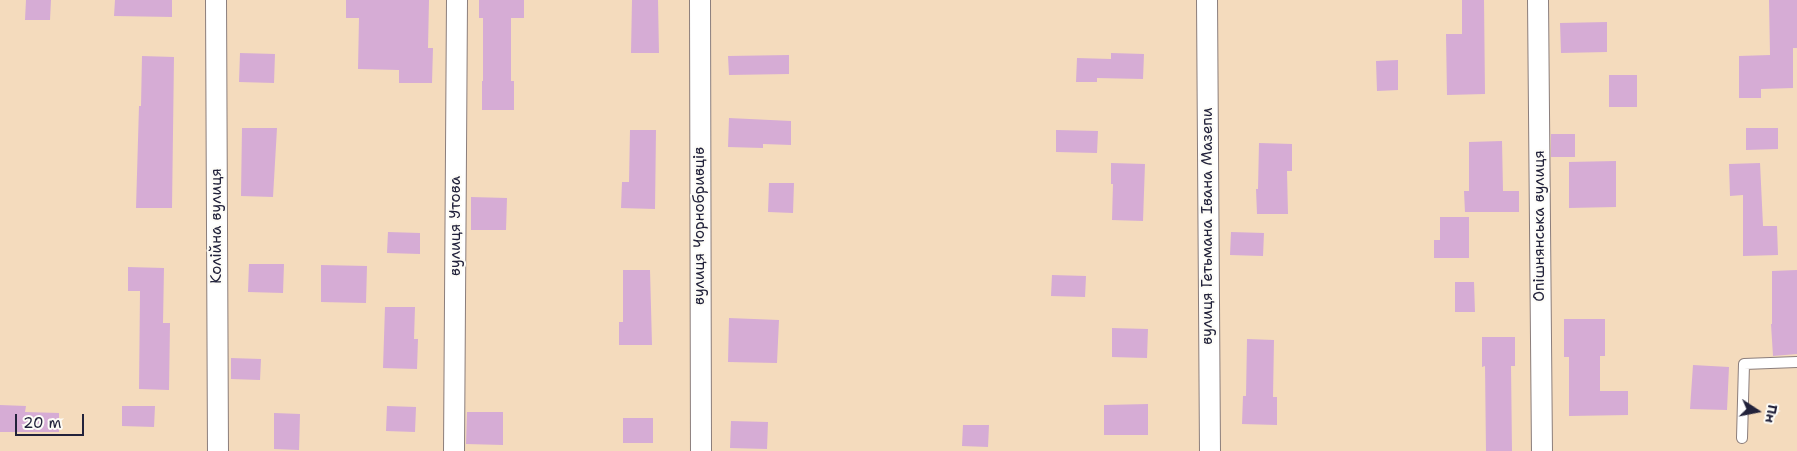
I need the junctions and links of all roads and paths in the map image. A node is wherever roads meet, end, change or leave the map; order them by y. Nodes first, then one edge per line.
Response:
1 (216, 0) edge
2 (457, 0) edge
3 (700, 0) edge
4 (1206, 0) edge
5 (1538, 0) edge
6 (1797, 362) edge
7 (1742, 438) dead end
8 (218, 451) edge
9 (454, 451) edge
10 (701, 451) edge
11 (1210, 451) edge
12 (1542, 451) edge

1 - 8 street, Колійна вулиця
2 - 9 street, вулиця Утова
3 - 10 street, вулиця Чорнобривців
4 - 11 street, вулиця Гетьмана Івана Мазепи
5 - 12 street, Опішнянська вулиця
6 - 7 lane

